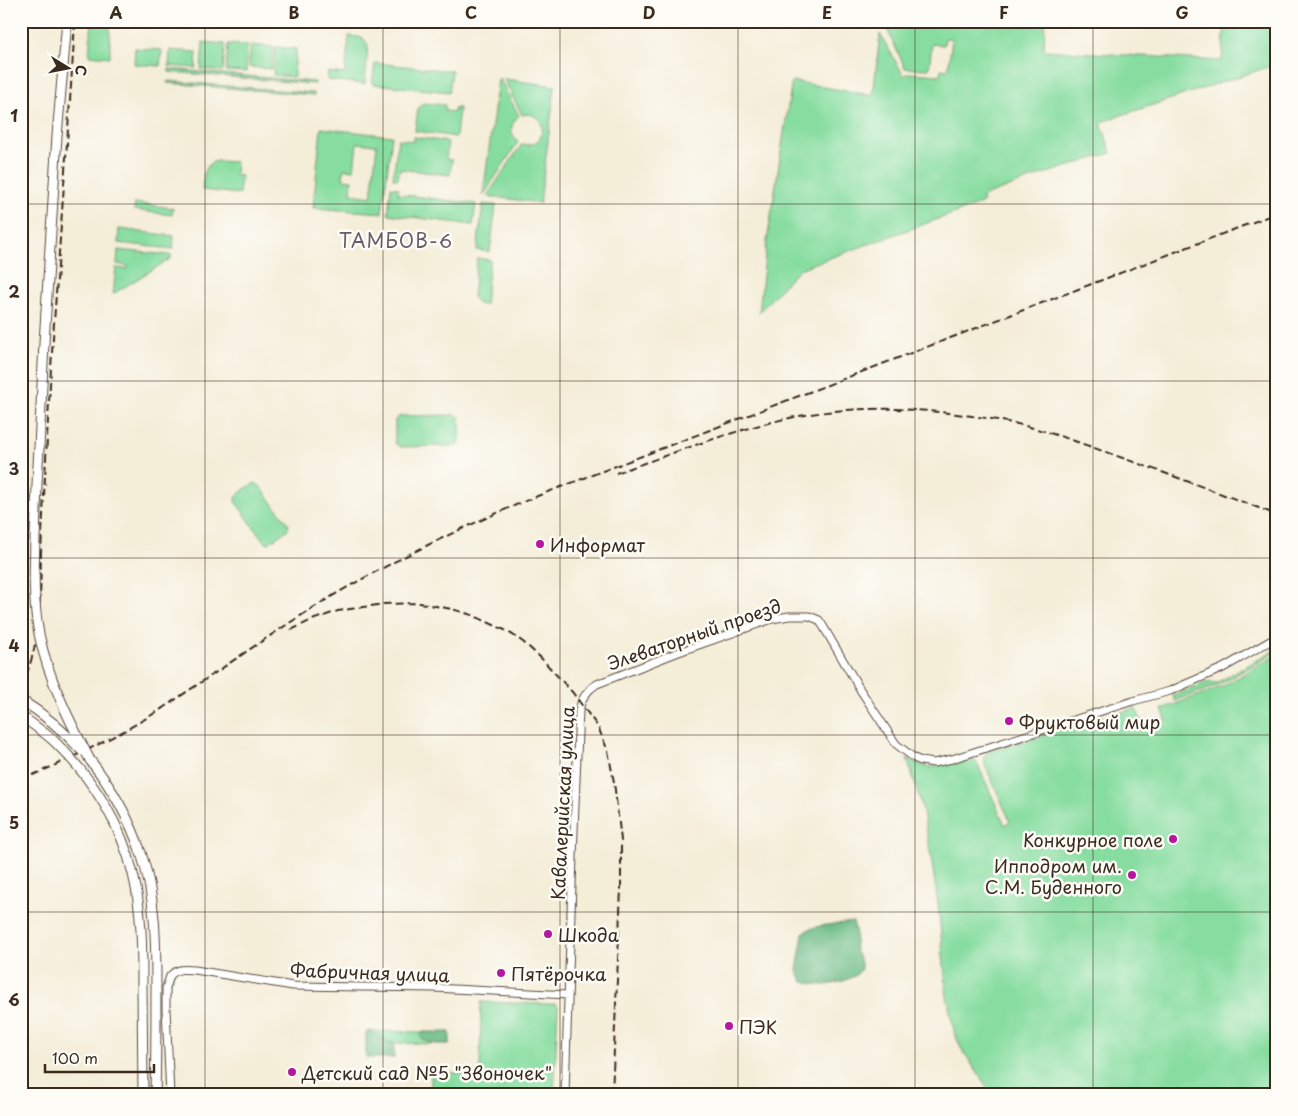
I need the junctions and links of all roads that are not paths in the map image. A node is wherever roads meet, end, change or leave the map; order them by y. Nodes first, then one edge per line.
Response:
1 (67, 21) edge
2 (1277, 637) edge
3 (586, 694) joint
4 (21, 700) edge
5 (21, 716) edge
6 (90, 760) junction
7 (568, 995) junction
8 (143, 1095) edge
9 (155, 1095) edge
10 (170, 1095) edge
11 (565, 1095) edge

1 - 6 main road, bridge
2 - 3 street, Элеваторный проезд
3 - 7 street, Кавалерийская улица
4 - 6 main road, bridge
5 - 8 main road, bridge
6 - 9 main road
7 - 10 street, Фабричная улица
7 - 11 street, Кавалерийская улица

